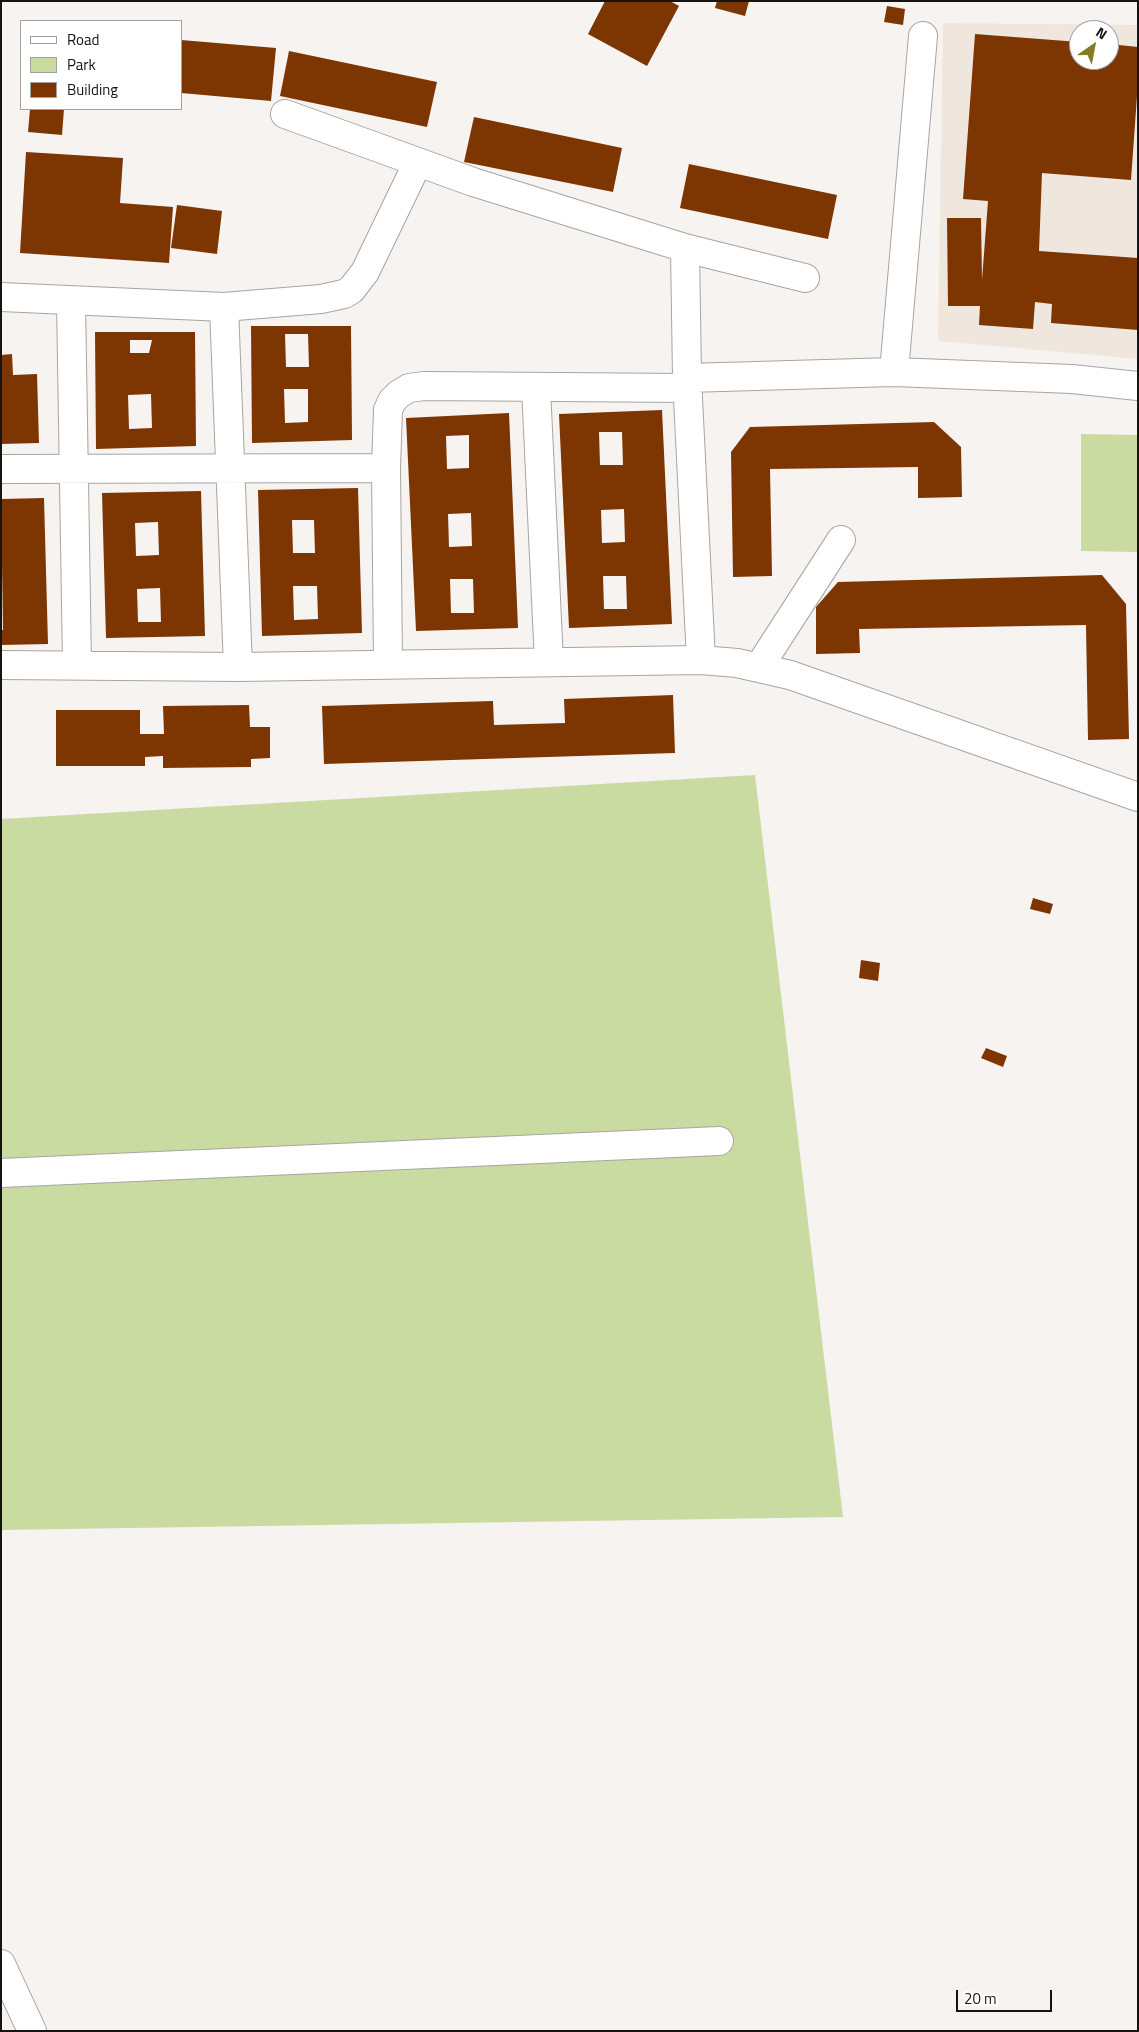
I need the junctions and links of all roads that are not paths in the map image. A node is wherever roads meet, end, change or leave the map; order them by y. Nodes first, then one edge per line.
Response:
1 (923, 36) dead end
2 (285, 114) dead end
3 (418, 162) junction
4 (685, 248) junction
5 (805, 278) dead end
6 (1, 297) edge
7 (71, 302) junction
8 (224, 308) junction
9 (894, 372) junction
10 (688, 383) junction
11 (1138, 386) edge
12 (536, 388) junction
13 (229, 468) junction
14 (386, 468) junction
15 (1, 469) edge
16 (74, 470) junction
17 (842, 540) dead end
18 (701, 660) junction
19 (549, 662) junction
20 (78, 664) junction
21 (388, 664) junction
22 (1, 665) edge
23 (238, 666) junction
24 (759, 667) junction
25 (1138, 797) edge
26 (719, 1141) dead end
27 (1, 1173) edge
28 (1, 1964) edge
29 (32, 2031) edge

1 - 9 street
2 - 3 street
3 - 4 street
3 - 8 street
4 - 5 street
4 - 10 street
6 - 7 street
7 - 8 street
7 - 16 street
8 - 13 street
9 - 10 street
9 - 11 street
10 - 12 street
10 - 18 street
12 - 14 street
12 - 19 street
13 - 14 street
13 - 16 street
13 - 23 street
14 - 21 street
15 - 16 street
16 - 20 street
17 - 24 street
18 - 19 street
18 - 24 street
19 - 21 street
20 - 22 street
20 - 23 street
21 - 23 street
24 - 25 street
26 - 27 street
28 - 29 street

